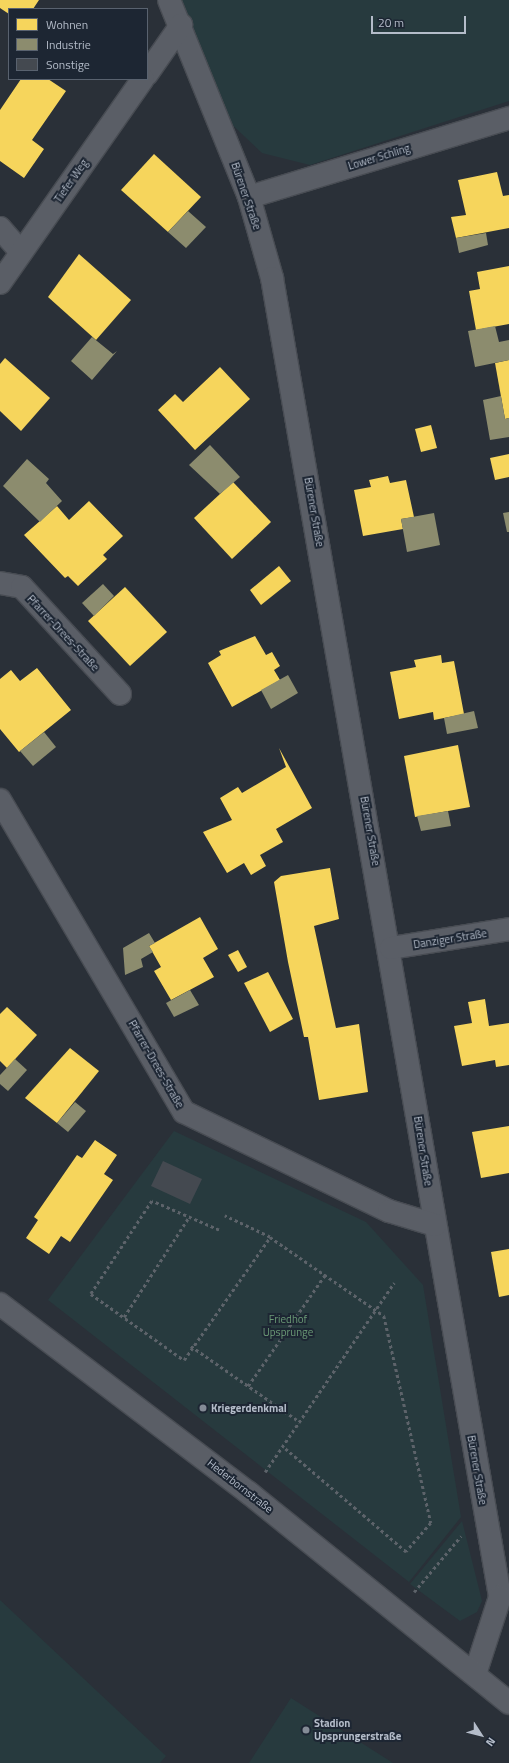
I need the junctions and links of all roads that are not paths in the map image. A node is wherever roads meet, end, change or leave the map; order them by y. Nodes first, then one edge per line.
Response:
1 (169, 0) edge
2 (181, 25) junction
3 (148, 73) edge
4 (142, 80) edge
5 (509, 118) edge
6 (249, 197) junction
7 (0, 228) edge
8 (21, 252) junction
9 (0, 283) edge
10 (0, 583) edge
11 (120, 694) dead end
12 (0, 800) edge
13 (509, 929) edge
14 (390, 948) junction
15 (435, 1225) junction
16 (0, 1304) edge
17 (476, 1674) junction
18 (509, 1703) edge

1 - 2 street, Bürener Straße
2 - 3 street
2 - 6 street, Bürener Straße
4 - 8 street, Tiefer Weg
5 - 6 street, Lower Schling
6 - 14 street, Bürener Straße
7 - 8 street
8 - 9 street, Tiefer Weg
10 - 11 street, Pfarrer-Drees-Straße
12 - 15 street, Pfarrer-Drees-Straße
13 - 14 street, Danziger Straße
14 - 15 street, Bürener Straße
15 - 17 street, Bürener Straße
16 - 17 street, Hederbornstraße
17 - 18 street, Hederbornstraße

